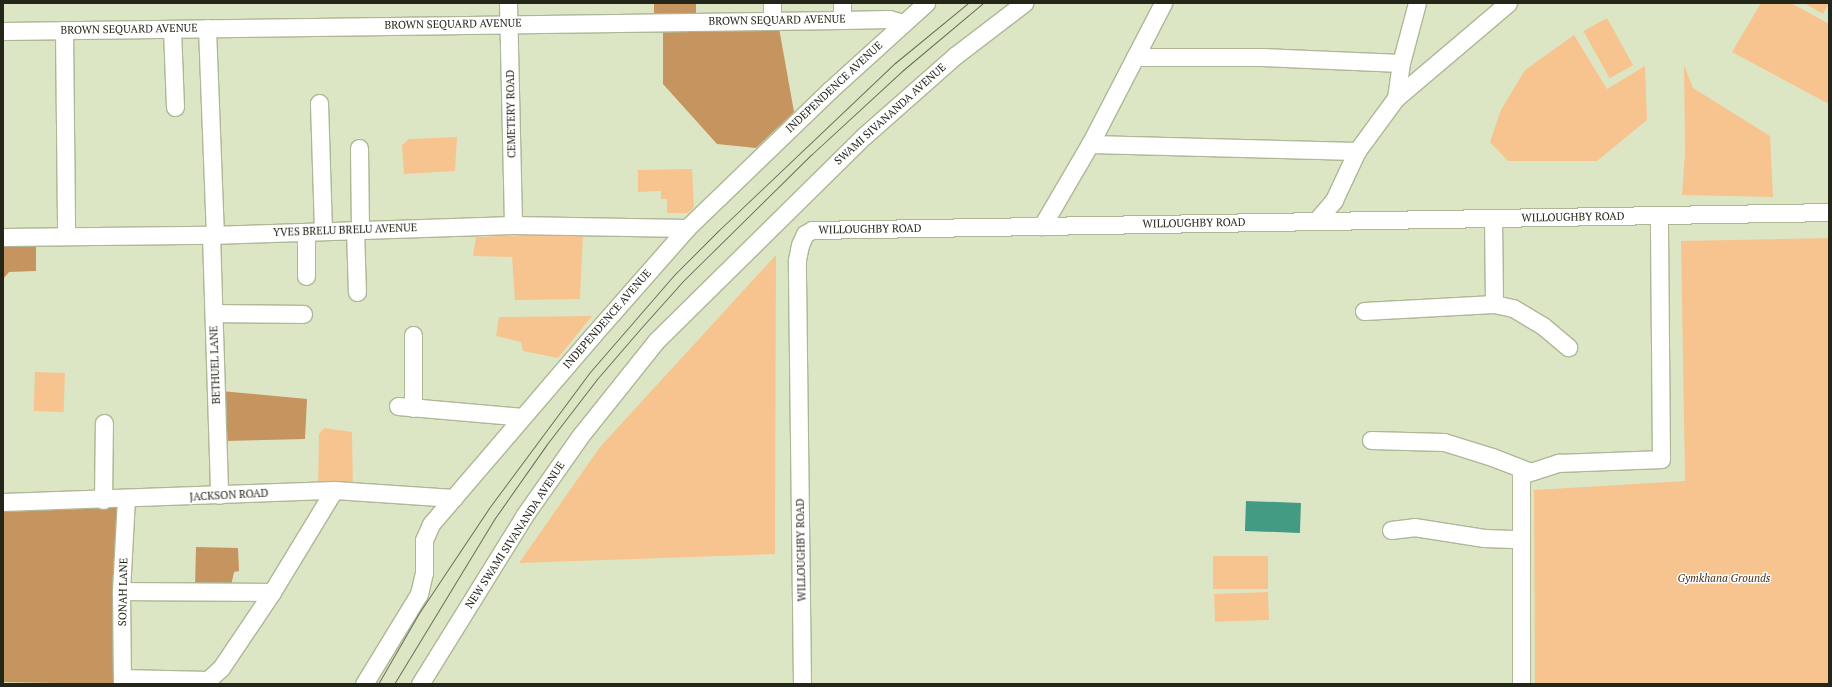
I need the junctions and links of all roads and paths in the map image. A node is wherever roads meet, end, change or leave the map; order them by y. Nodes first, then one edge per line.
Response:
1 (508, 3) edge
2 (772, 3) edge
3 (1024, 3) edge
4 (1164, 3) edge
5 (1417, 3) edge
6 (1508, 3) edge
7 (842, 11) edge
8 (913, 11) edge
9 (772, 20) junction
10 (508, 23) junction
11 (207, 28) junction
12 (172, 29) junction
13 (64, 30) junction
14 (3, 31) edge
15 (1135, 57) junction
16 (1401, 63) junction
17 (1396, 98) junction
18 (319, 103) dead end
19 (175, 107) dead end
20 (1090, 144) junction
21 (359, 148) dead end
22 (1357, 151) junction
23 (1344, 175) junction
24 (1829, 212) edge
25 (1659, 216) junction
26 (1351, 218) junction
27 (1493, 218) junction
28 (1316, 221) junction
29 (514, 225) junction
30 (1042, 226) junction
31 (687, 228) junction
32 (358, 230) junction
33 (323, 231) junction
34 (306, 232) junction
35 (763, 233) joint
36 (213, 235) junction
37 (66, 236) junction
38 (3, 237) edge
39 (306, 276) dead end
40 (357, 292) dead end
41 (1494, 304) junction
42 (1364, 312) dead end
43 (214, 313) junction
44 (302, 314) dead end
45 (413, 335) dead end
46 (1568, 347) dead end
47 (523, 417) junction
48 (104, 423) dead end
49 (1371, 440) dead end
50 (1529, 471) junction
51 (334, 490) junction
52 (219, 495) junction
53 (454, 498) junction
54 (103, 500) junction
55 (126, 500) junction
56 (3, 502) edge
57 (1391, 530) dead end
58 (1521, 540) junction
59 (121, 592) junction
60 (272, 592) junction
61 (122, 681) edge
62 (364, 684) edge
63 (420, 684) edge
64 (802, 684) edge
65 (1521, 684) edge

1 - 10 street, CEMETERY ROAD
2 - 9 street
3 - 35 street, SWAMI SIVANANDA AVENUE
4 - 15 street
5 - 16 street
6 - 17 street
7 - 8 street, BROWN SEQUARD AVENUE
7 - 9 street, BROWN SEQUARD AVENUE
8 - 31 street, INDEPENDENCE AVENUE
9 - 10 street, BROWN SEQUARD AVENUE
10 - 11 street, BROWN SEQUARD AVENUE
10 - 29 street, CEMETERY ROAD
11 - 12 street, BROWN SEQUARD AVENUE
11 - 36 street, BETHUEL LANE
12 - 13 street, BROWN SEQUARD AVENUE
12 - 19 street
13 - 14 street, BROWN SEQUARD AVENUE
13 - 37 street
15 - 16 street
15 - 20 street
16 - 17 street
17 - 22 street
18 - 33 street
20 - 22 street
20 - 30 street
21 - 32 street
22 - 23 street
23 - 26 street
23 - 28 street
24 - 25 street, WILLOUGHBY ROAD
25 - 27 street, WILLOUGHBY ROAD
25 - 50 street
26 - 27 street, WILLOUGHBY ROAD
26 - 28 street, WILLOUGHBY ROAD
27 - 41 street
28 - 30 street, WILLOUGHBY ROAD
29 - 31 street, YVES BRELU BRELU AVENUE
29 - 32 street, YVES BRELU BRELU AVENUE
30 - 64 street, WILLOUGHBY ROAD
31 - 47 street, INDEPENDENCE AVENUE
32 - 33 street, YVES BRELU BRELU AVENUE
32 - 40 street
33 - 34 street, YVES BRELU BRELU AVENUE
34 - 36 street, YVES BRELU BRELU AVENUE
34 - 39 street
35 - 63 street, NEW SWAMI SIVANANDA AVENUE
36 - 37 street, YVES BRELU BRELU AVENUE
36 - 43 street, BETHUEL LANE
37 - 38 street, YVES BRELU BRELU AVENUE
41 - 42 street
41 - 46 street
43 - 44 street
43 - 52 street, BETHUEL LANE
45 - 47 street
47 - 53 street, INDEPENDENCE AVENUE
48 - 54 street
49 - 50 street
50 - 58 street
51 - 52 street, JACKSON ROAD
51 - 53 street, JACKSON ROAD
51 - 60 street
52 - 55 street, JACKSON ROAD
53 - 62 street, INDEPENDENCE AVENUE
54 - 55 street, JACKSON ROAD
54 - 56 street, JACKSON ROAD
55 - 59 street, SONAH LANE
57 - 58 street
58 - 65 street
59 - 60 street
59 - 61 street, SONAH LANE
60 - 61 street

